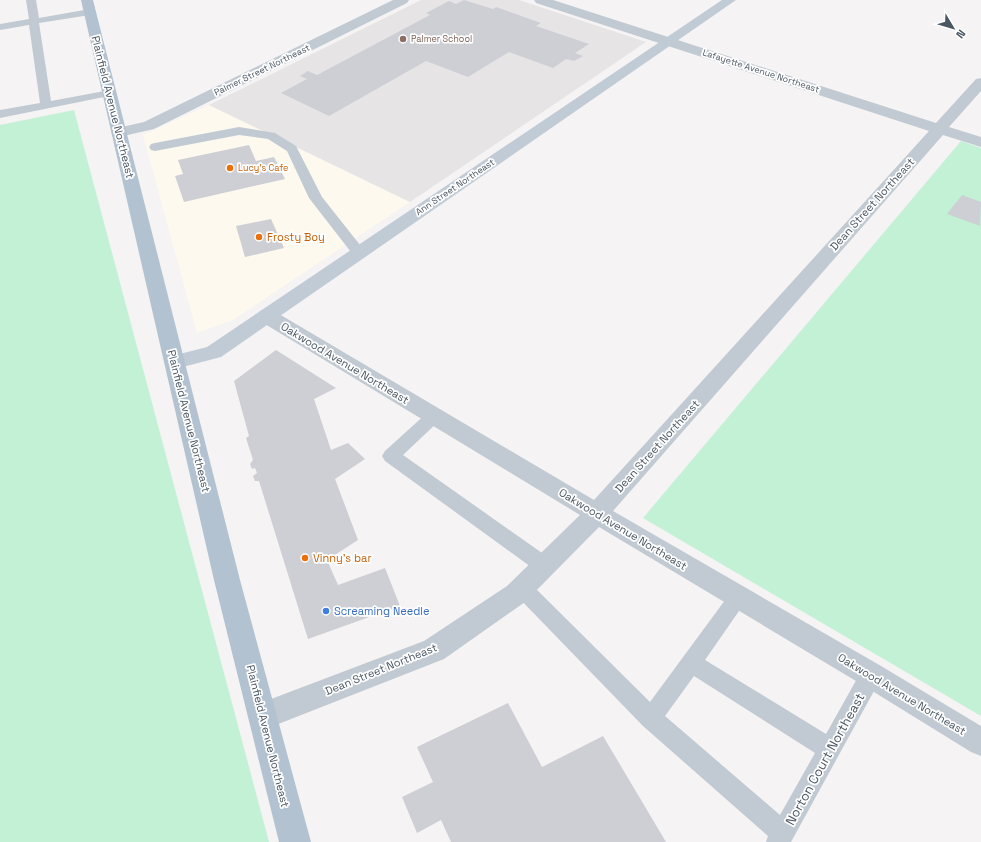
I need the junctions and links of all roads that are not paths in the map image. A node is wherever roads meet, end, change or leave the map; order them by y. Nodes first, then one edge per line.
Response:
1 (31, 0) edge
2 (403, 0) edge
3 (540, 0) edge
4 (730, 0) edge
5 (88, 6) edge
6 (35, 21) junction
7 (0, 27) edge
8 (670, 41) junction
9 (981, 82) edge
10 (110, 93) junction
11 (46, 105) junction
12 (0, 114) edge
13 (939, 129) junction
14 (119, 132) junction
15 (981, 142) edge
16 (155, 147) dead end
17 (359, 252) junction
18 (267, 316) junction
19 (175, 362) junction
20 (434, 416) junction
21 (596, 514) junction
22 (545, 566) junction
23 (522, 588) junction
24 (738, 598) junction
25 (691, 663) junction
26 (871, 675) junction
27 (263, 716) junction
28 (651, 718) junction
29 (981, 742) edge
30 (830, 750) junction
31 (781, 837) edge
32 (295, 842) edge

1 - 6 lane
2 - 14 street, Palmer Street Northeast
3 - 8 street, Lafayette Avenue Northeast
4 - 8 main road, Ann Street Northeast
5 - 6 lane
5 - 10 main road, Plainfield Avenue Northeast
6 - 7 lane
6 - 11 lane
8 - 13 street, Lafayette Avenue Northeast
8 - 17 main road, Ann Street Northeast
9 - 13 street, Dean Street Northeast
10 - 11 lane
10 - 14 main road, Plainfield Avenue Northeast
11 - 12 lane
13 - 15 street, Lafayette Avenue Northeast
13 - 21 street, Dean Street Northeast
14 - 19 main road, Plainfield Avenue Northeast
16 - 17 lane
17 - 18 main road, Ann Street Northeast
18 - 19 main road, Ann Street Northeast
18 - 20 street, Oakwood Avenue Northeast
19 - 27 main road, Plainfield Avenue Northeast
20 - 21 street, Oakwood Avenue Northeast
20 - 22 lane
21 - 22 street, Dean Street Northeast
21 - 24 street, Oakwood Avenue Northeast
22 - 23 street, Dean Street Northeast
23 - 27 street, Dean Street Northeast
23 - 28 lane
24 - 25 lane
24 - 26 street, Oakwood Avenue Northeast
25 - 28 lane
25 - 30 lane
26 - 29 street, Oakwood Avenue Northeast
26 - 30 lane, Norton Court Northeast
27 - 32 main road, Plainfield Avenue Northeast
28 - 31 lane
30 - 31 lane, Norton Court Northeast

